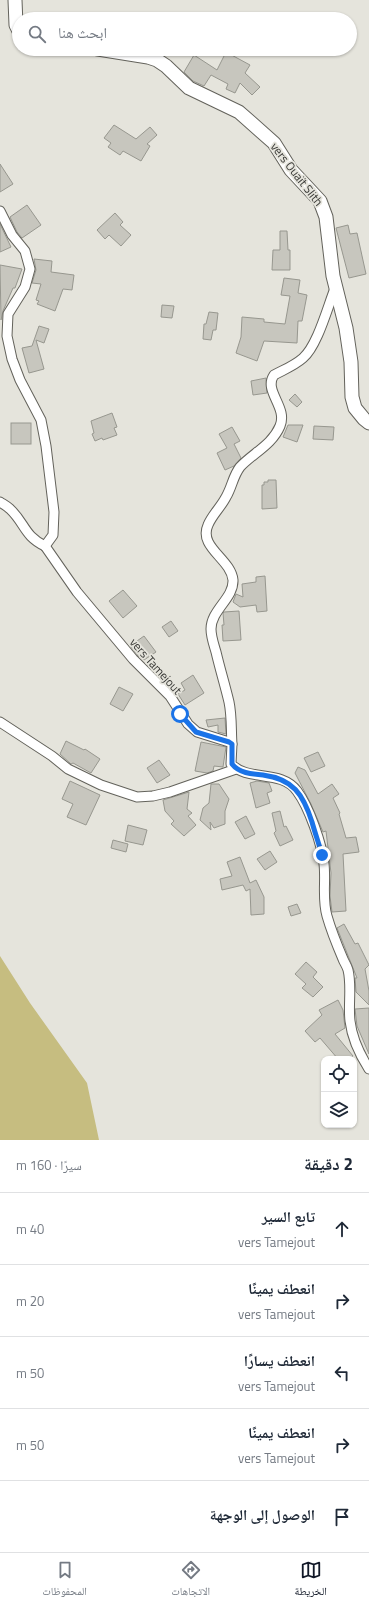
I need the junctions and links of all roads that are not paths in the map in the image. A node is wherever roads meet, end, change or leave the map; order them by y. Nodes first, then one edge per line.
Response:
1 (15, 0) edge
2 (15, 12) edge
3 (142, 56) edge
4 (0, 211) edge
5 (336, 286) junction
6 (369, 423) edge
7 (0, 502) edge
8 (45, 546) junction
9 (0, 722) edge
10 (232, 744) junction
11 (236, 769) junction
12 (369, 1069) edge

1 - 2 street
3 - 5 street, vers Ouaït Slith
4 - 8 street
5 - 6 street, vers Ouaït Slith
5 - 10 street
7 - 8 street
8 - 10 street, vers Tamejout
9 - 11 street
10 - 11 street
11 - 12 street

